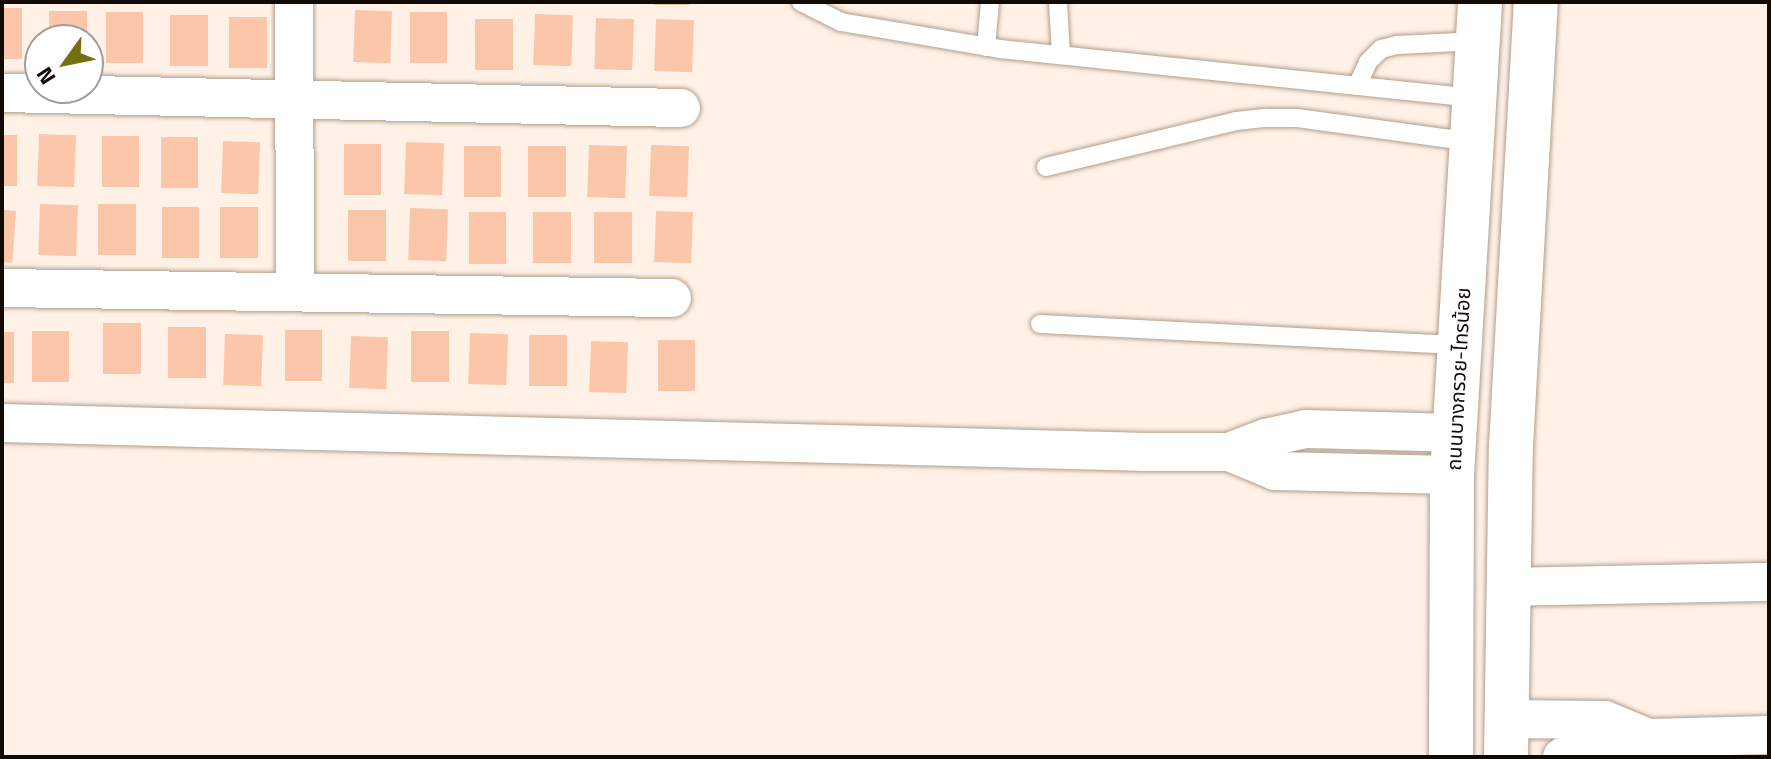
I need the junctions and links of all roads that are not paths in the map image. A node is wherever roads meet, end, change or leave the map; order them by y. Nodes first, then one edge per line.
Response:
1 (294, 2) edge
2 (801, 2) edge
3 (990, 2) edge
4 (1058, 2) edge
5 (1536, 2) edge
6 (1479, 22) edge
7 (986, 47) junction
8 (1061, 55) junction
9 (1357, 86) junction
10 (2, 93) edge
11 (1474, 98) junction
12 (294, 99) junction
13 (681, 108) dead end
14 (1472, 142) junction
15 (1046, 167) dead end
16 (2, 288) edge
17 (295, 291) junction
18 (672, 298) dead end
19 (1040, 324) dead end
20 (1460, 345) junction
21 (2, 423) edge
22 (1453, 454) junction
23 (1769, 582) edge
24 (1507, 587) junction
25 (1769, 735) edge
26 (1506, 738) edge
27 (1648, 738) junction
28 (1451, 757) edge
29 (1562, 757) edge

1 - 12 street
2 - 7 lane
3 - 7 lane
4 - 8 lane
5 - 24 main road
6 - 9 lane
6 - 11 main road, ถนนบางกรวย-ไทรน้อย
7 - 8 lane
8 - 9 lane
9 - 11 lane
10 - 12 street
11 - 14 main road, ถนนบางกรวย-ไทรน้อย
12 - 13 street
12 - 17 street
14 - 15 lane
14 - 20 main road, ถนนบางกรวย-ไทรน้อย
16 - 17 street
17 - 18 street
19 - 20 lane
20 - 22 main road, ถนนบางกรวย-ไทรน้อย
21 - 22 street
22 - 28 main road, ถนนบางกรวย-ไทรน้อย
23 - 24 street
24 - 26 main road
25 - 27 street
26 - 27 street
27 - 29 street

